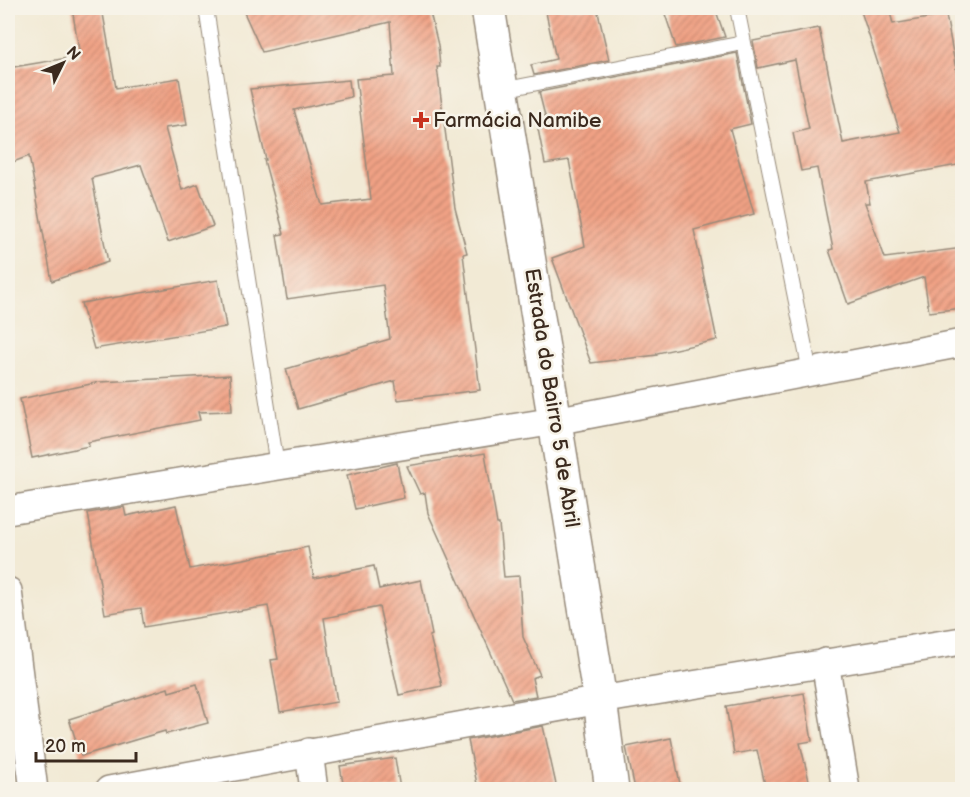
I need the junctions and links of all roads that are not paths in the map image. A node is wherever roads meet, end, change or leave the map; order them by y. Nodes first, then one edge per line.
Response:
1 (206, 8) edge
2 (488, 8) edge
3 (737, 8) edge
4 (743, 44) junction
5 (502, 90) junction
6 (963, 343) edge
7 (810, 372) junction
8 (555, 421) junction
9 (277, 466) junction
10 (8, 510) edge
11 (8, 591) edge
12 (963, 641) edge
13 (825, 662) junction
14 (600, 700) junction
15 (309, 752) junction
16 (34, 789) edge
17 (109, 789) edge
18 (314, 789) edge
19 (612, 789) edge
20 (846, 789) edge

1 - 9 lane
2 - 5 street, Estrada do Bairro 5 de Abril
3 - 4 lane
4 - 5 lane
4 - 7 lane
5 - 8 street, Estrada do Bairro 5 de Abril
6 - 7 street
7 - 8 street
8 - 9 street
8 - 14 street, Estrada do Bairro 5 de Abril
9 - 10 street
11 - 16 street
12 - 13 street
13 - 14 street
13 - 20 street
14 - 15 street
14 - 19 street, Estrada do Bairro 5 de Abril
15 - 17 street
15 - 18 street

